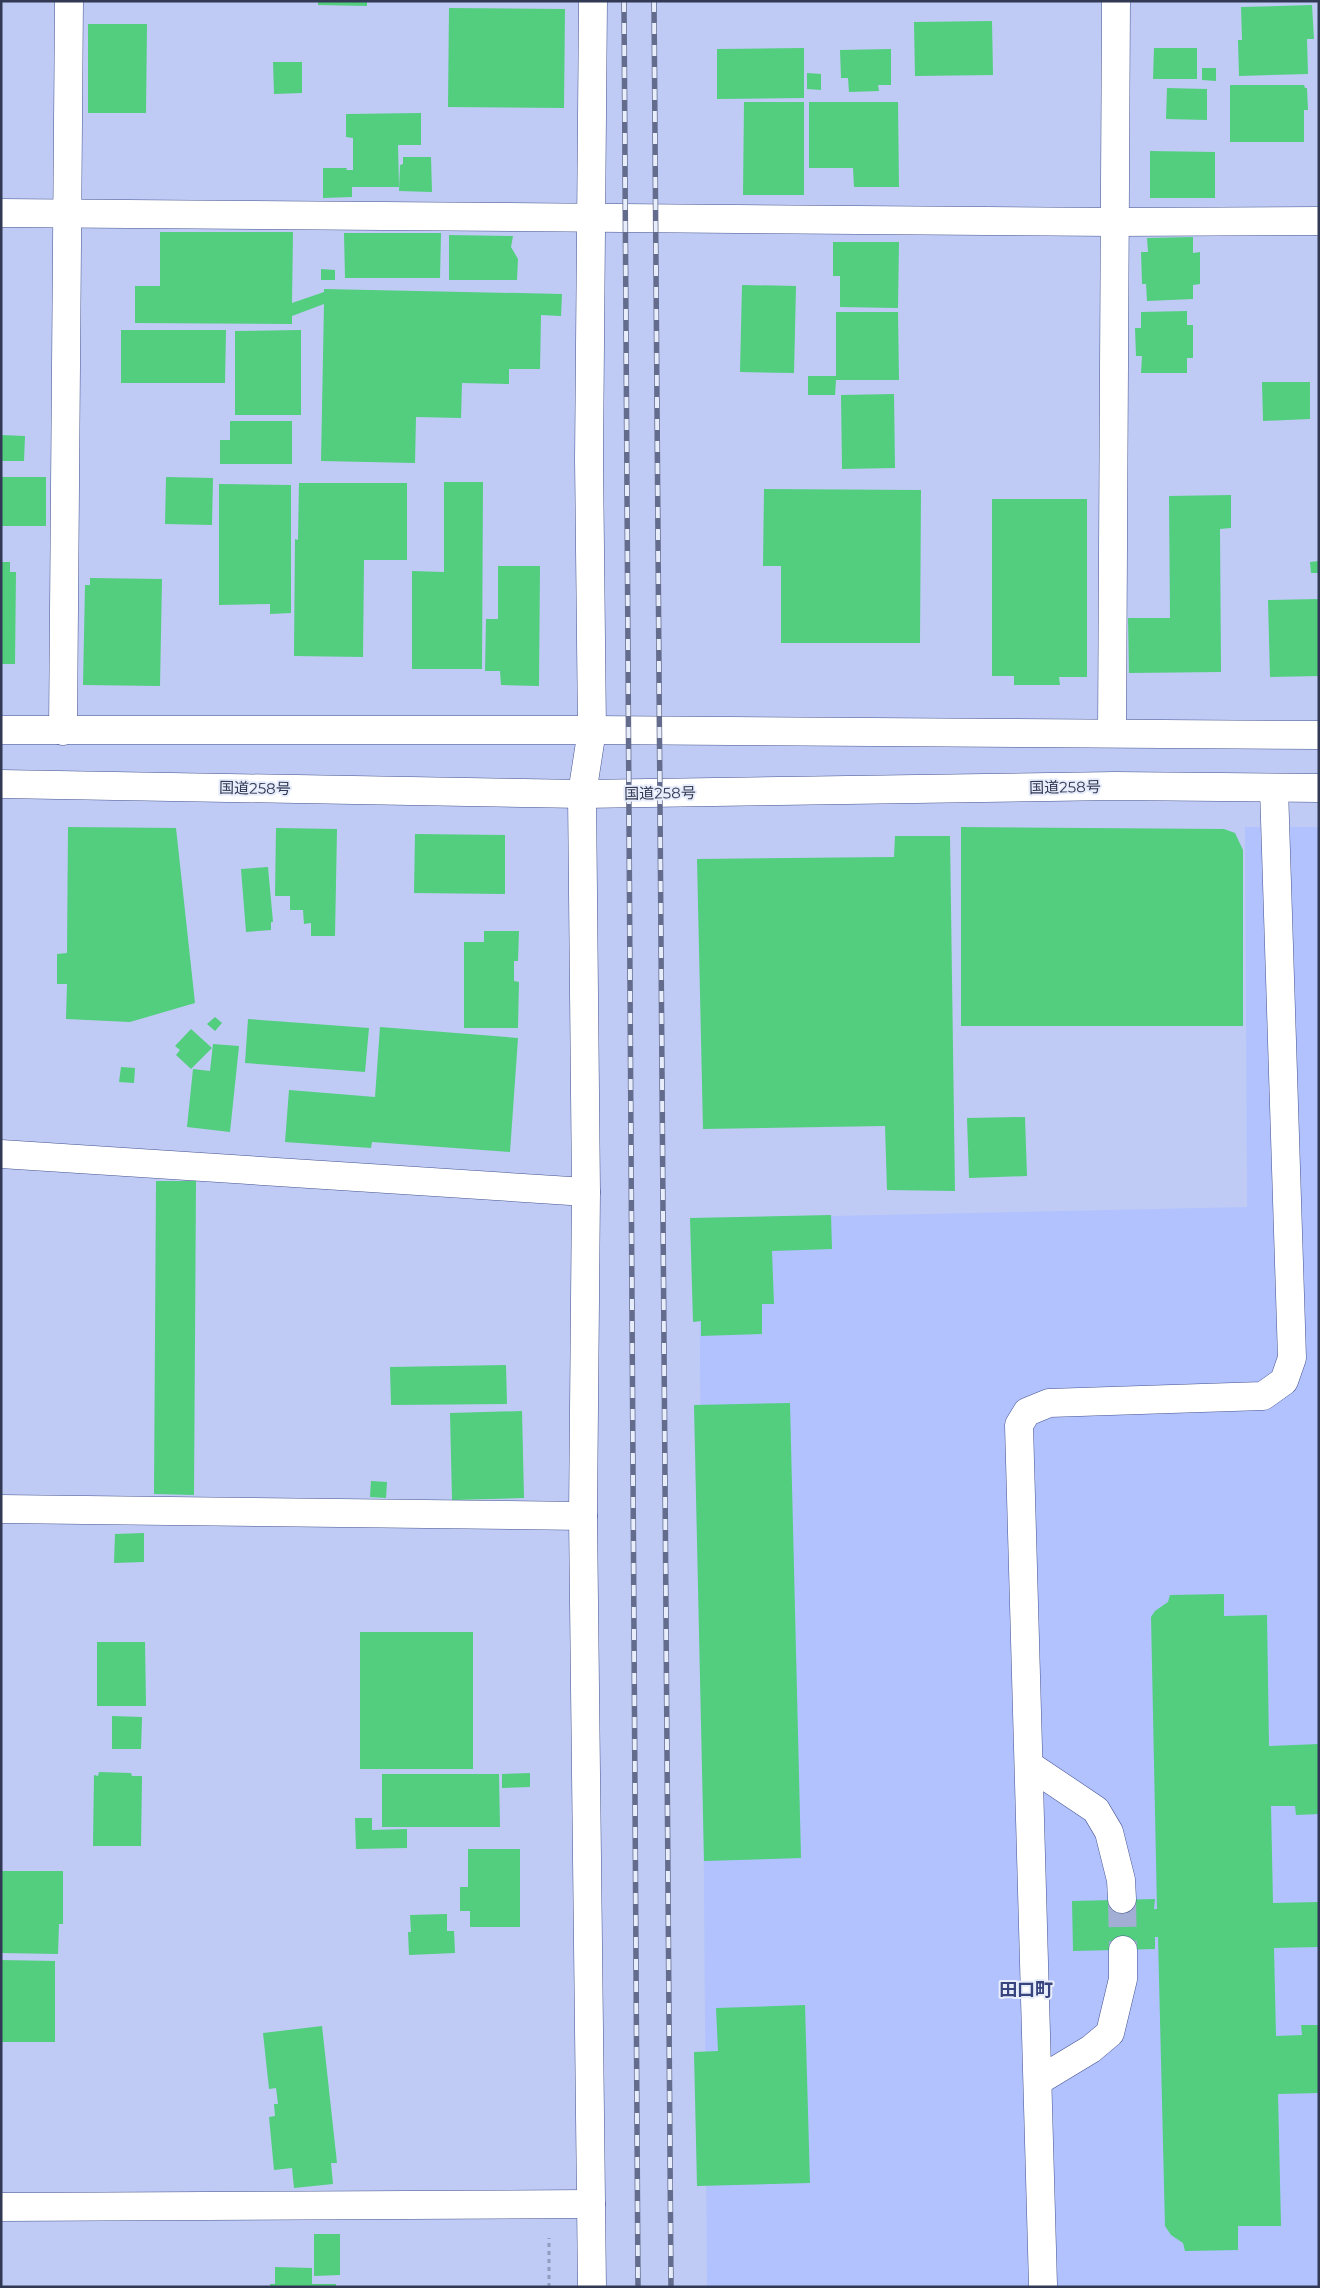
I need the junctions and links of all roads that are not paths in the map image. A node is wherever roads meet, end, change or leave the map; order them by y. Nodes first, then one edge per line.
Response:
1 (69, 1) edge
2 (593, 1) edge
3 (1116, 1) edge
4 (1, 213) edge
5 (69, 213) junction
6 (591, 218) junction
7 (1319, 221) edge
8 (1113, 222) junction
9 (1, 730) edge
10 (592, 730) junction
11 (63, 731) junction
12 (1112, 733) junction
13 (1319, 735) edge
14 (1, 784) edge
15 (1274, 788) junction
16 (1319, 788) edge
17 (582, 794) junction
18 (1, 1154) edge
19 (586, 1192) junction
20 (1, 1509) edge
21 (583, 1516) junction
22 (1029, 1765) junction
23 (1122, 1900) tunnel mouth
24 (1123, 1950) tunnel mouth
25 (1038, 2080) junction
26 (591, 2204) junction
27 (1, 2207) edge
28 (1043, 2285) dead end
29 (592, 2287) edge

1 - 5 main road
2 - 6 main road
3 - 8 main road
4 - 5 main road
5 - 6 main road
5 - 11 main road
6 - 8 main road
6 - 10 main road
7 - 8 main road
8 - 12 main road
9 - 11 main road
10 - 11 main road
10 - 12 main road
10 - 17 main road
12 - 13 main road
14 - 17 main road, 国道258号
15 - 16 main road, 国道258号
15 - 17 main road, 国道258号
15 - 22 main road
17 - 19 main road
18 - 19 main road
19 - 21 main road
20 - 21 main road
21 - 26 main road
22 - 23 main road
22 - 25 main road
24 - 25 main road
25 - 28 main road
26 - 27 main road
26 - 29 main road

